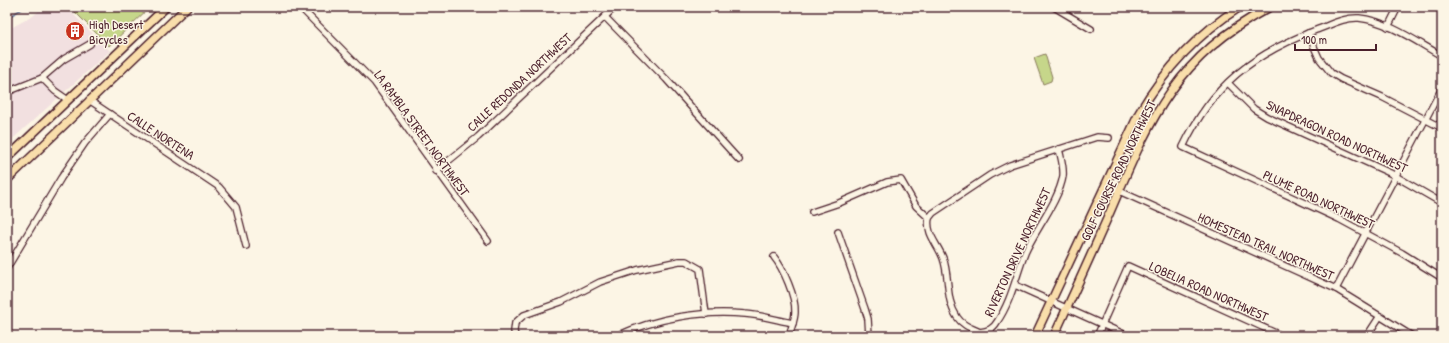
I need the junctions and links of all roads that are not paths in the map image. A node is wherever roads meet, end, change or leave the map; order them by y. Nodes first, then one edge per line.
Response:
1 (166, 7) edge
2 (187, 7) edge
3 (300, 7) edge
4 (615, 7) edge
5 (1054, 7) edge
6 (1240, 7) edge
7 (1270, 7) edge
8 (1398, 7) edge
9 (605, 17) junction
10 (1388, 27) junction
11 (1091, 29) dead end
12 (1308, 33) junction
13 (90, 44) dead end
14 (1442, 56) edge
15 (42, 78) junction
16 (1228, 83) junction
17 (1442, 88) edge
18 (7, 92) edge
19 (68, 100) junction
20 (89, 100) junction
21 (110, 114) junction
22 (1426, 119) junction
23 (1442, 128) edge
24 (1109, 138) dead end
25 (1059, 149) junction
26 (7, 158) edge
27 (739, 160) dead end
28 (436, 171) junction
29 (1396, 176) junction
30 (7, 180) edge
31 (1106, 185) junction
32 (1119, 191) junction
33 (1442, 203) edge
34 (812, 212) dead end
35 (929, 218) junction
36 (838, 232) dead end
37 (1366, 233) junction
38 (488, 241) dead end
39 (246, 246) dead end
40 (774, 257) dead end
41 (7, 268) edge
42 (1442, 278) edge
43 (1015, 285) junction
44 (1336, 290) junction
45 (1052, 302) junction
46 (1066, 309) junction
47 (706, 314) junction
48 (1380, 316) junction
49 (793, 323) junction
50 (1101, 325) junction
51 (980, 334) edge
52 (515, 336) edge
53 (617, 336) edge
54 (789, 336) edge
55 (869, 336) edge
56 (1035, 336) edge
57 (1054, 336) edge
58 (1097, 336) edge
59 (1128, 336) edge
60 (1282, 336) edge
61 (1367, 336) edge
62 (1412, 336) edge

1 - 19 main road
2 - 20 main road
3 - 28 street, LA RAMBLA STREET NORTHWEST
4 - 9 street, CALLE REDONDA NORTHWEST
5 - 11 street
6 - 31 main road, GOLF COURSE ROAD NORTHWEST
7 - 32 main road, GOLF COURSE ROAD NORTHWEST
8 - 10 street
9 - 27 street
9 - 28 street, CALLE REDONDA NORTHWEST
10 - 12 street
10 - 14 street
12 - 16 street
12 - 22 street
13 - 15 street
15 - 18 street
15 - 19 street
16 - 29 street, SNAPDRAGON ROAD NORTHWEST
16 - 37 street, PLUME ROAD NORTHWEST
17 - 22 street
19 - 26 main road
20 - 21 street
20 - 30 main road
21 - 39 street, CALLE NORTENA
21 - 41 street, CALLE NORTENA
22 - 23 street
22 - 29 street
24 - 25 street
25 - 35 street
25 - 43 street, RIVERTON DRIVE NORTHWEST
28 - 38 street, LA RAMBLA STREET NORTHWEST
29 - 33 street, SNAPDRAGON ROAD NORTHWEST
29 - 37 street
31 - 32 street, HOMESTEAD TRAIL NORTHWEST
31 - 45 main road, GOLF COURSE ROAD NORTHWEST
32 - 44 street, HOMESTEAD TRAIL NORTHWEST
32 - 46 main road, GOLF COURSE ROAD NORTHWEST
34 - 35 street
35 - 51 street
36 - 55 street
37 - 42 street, PLUME ROAD NORTHWEST
37 - 44 street
40 - 49 street
43 - 45 street
43 - 51 street, RIVERTON DRIVE NORTHWEST
44 - 48 street, HOMESTEAD TRAIL NORTHWEST
45 - 46 street
45 - 56 main road, GOLF COURSE ROAD NORTHWEST
46 - 50 street
46 - 57 main road, GOLF COURSE ROAD NORTHWEST
47 - 49 street
47 - 52 street
47 - 53 street
48 - 61 street
48 - 62 street, HOMESTEAD TRAIL NORTHWEST
49 - 54 street
50 - 58 street
50 - 59 street
50 - 60 street, LOBELIA ROAD NORTHWEST

